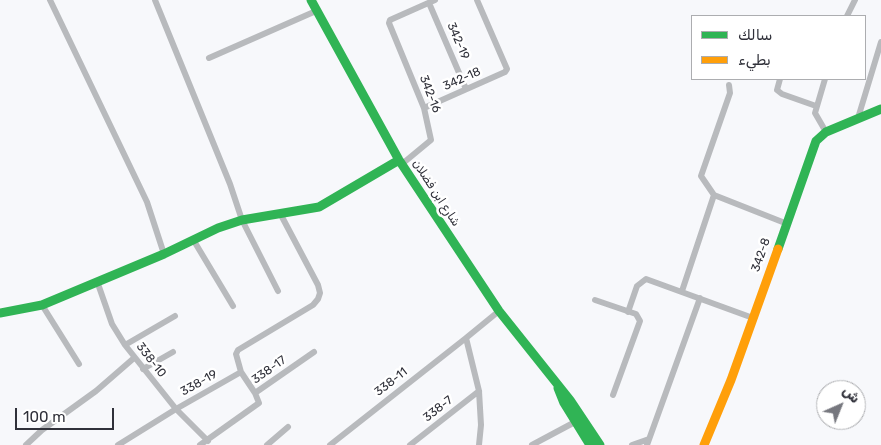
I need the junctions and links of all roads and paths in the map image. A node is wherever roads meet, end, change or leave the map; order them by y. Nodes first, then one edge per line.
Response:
1 (50, 0) edge
2 (155, 0) edge
3 (311, 0) edge
4 (477, 0) edge
5 (855, 0) edge
6 (432, 1) edge
7 (316, 11) junction
8 (848, 15) edge
9 (881, 42) edge
10 (209, 58) dead end
11 (780, 80) edge
12 (825, 80) edge
13 (729, 84) dead end
14 (466, 89) junction
15 (816, 106) junction
16 (424, 108) junction
17 (881, 109) edge
18 (858, 118) junction
19 (826, 132) junction
20 (400, 162) junction
21 (714, 196) junction
22 (281, 215) junction
23 (242, 220) junction
24 (785, 223) junction
25 (194, 241) junction
26 (164, 254) junction
27 (97, 281) junction
28 (278, 291) dead end
29 (682, 291) junction
30 (700, 298) junction
31 (595, 300) dead end
32 (42, 305) junction
33 (232, 306) dead end
34 (499, 311) junction
35 (628, 312) junction
36 (0, 313) edge
37 (175, 316) dead end
38 (753, 318) junction
39 (466, 338) junction
40 (125, 345) junction
41 (173, 352) dead end
42 (314, 352) dead end
43 (134, 358) junction
44 (78, 364) dead end
45 (143, 369) junction
46 (240, 372) junction
47 (558, 388) junction
48 (479, 391) junction
49 (255, 393) junction
50 (614, 395) dead end
51 (176, 408) junction
52 (576, 422) junction
53 (288, 427) dead end
54 (208, 441) junction
55 (648, 442) edge
56 (26, 445) edge
57 (118, 445) edge
58 (200, 445) edge
59 (267, 445) edge
60 (330, 445) edge
61 (410, 445) edge
62 (479, 445) edge
63 (532, 445) edge
64 (590, 445) edge
65 (600, 445) edge
66 (632, 445) edge
67 (704, 445) edge

1 - 26 street
2 - 23 street
3 - 7 street, شارع ابن فضلان
4 - 14 street, 342-18
5 - 8 street
6 - 14 street, 342-19
6 - 16 street, 342-16
7 - 10 street
7 - 20 street, شارع ابن فضلان
9 - 18 street
11 - 15 street
12 - 15 street
13 - 21 street
14 - 16 street, 342-18
15 - 19 street
16 - 20 street, 342-16
17 - 18 street
18 - 19 street
19 - 24 street, 342-8
20 - 22 street
20 - 34 street, شارع ابن فضلان
21 - 24 street
21 - 29 street
22 - 23 street
22 - 46 street
23 - 25 street
23 - 28 street
24 - 38 street, 342-8
25 - 26 street
25 - 33 street
26 - 27 street
27 - 32 street
27 - 40 street, 338-10
29 - 30 street
29 - 35 street
30 - 38 street
30 - 55 street
31 - 35 street
32 - 36 street
32 - 44 street
34 - 39 street, 338-11
34 - 47 street, شارع ابن فضلان
35 - 50 street
37 - 40 street
38 - 67 street, 342-8
39 - 48 street
39 - 60 street, 338-11
40 - 43 street, 338-10
41 - 45 street
42 - 49 street, 338-17
43 - 45 street, 338-10
43 - 56 street
45 - 51 street, 338-10
46 - 49 street
46 - 51 street, 338-19
47 - 52 street, شارع ابن فضلان
47 - 65 street, شارع ابن فضلان
48 - 61 street, 338-7
48 - 62 street
49 - 54 street, 338-17
51 - 54 street, 338-10
51 - 57 street, 338-19
52 - 63 street
52 - 64 street, شارع ابن فضلان
53 - 59 street
54 - 58 street, 338-17
55 - 66 street

